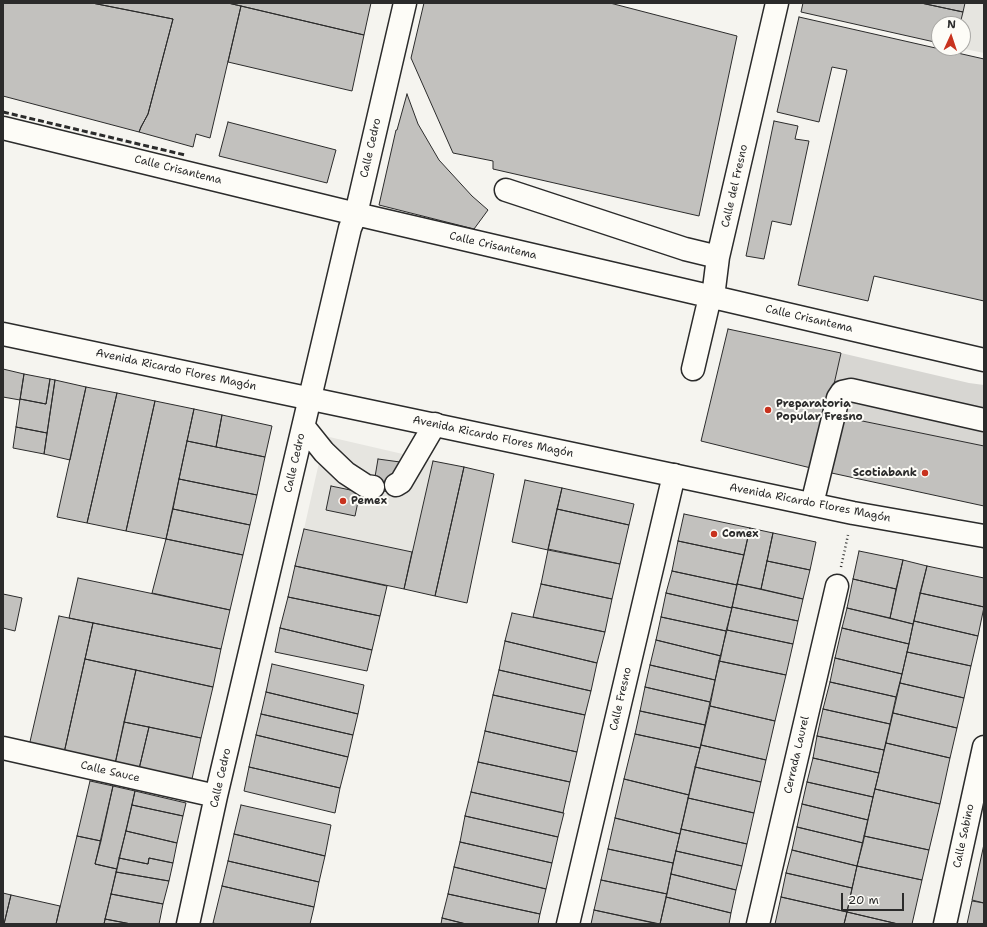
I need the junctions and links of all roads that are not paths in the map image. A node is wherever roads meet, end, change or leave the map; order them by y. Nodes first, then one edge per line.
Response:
1 (405, 3) edge
2 (776, 3) edge
3 (3, 128) edge
4 (506, 190) dead end
5 (356, 214) junction
6 (718, 257) junction
7 (713, 297) junction
8 (3, 334) edge
9 (984, 360) edge
10 (693, 369) dead end
11 (311, 398) junction
12 (984, 420) edge
13 (435, 424) junction
14 (304, 427) junction
15 (674, 475) junction
16 (396, 485) dead end
17 (373, 487) dead end
18 (812, 504) junction
19 (984, 536) edge
20 (837, 586) road end
21 (984, 747) edge
22 (3, 748) edge
23 (216, 796) junction
24 (188, 924) edge
25 (568, 924) edge
26 (758, 924) edge
27 (945, 924) edge

1 - 5 street, Calle Cedro
2 - 6 street, Calle del Fresno
3 - 5 street, Calle Crisantema
4 - 6 street
5 - 7 street, Calle Crisantema
5 - 11 street, Calle Cedro
6 - 7 street, Calle del Fresno
7 - 9 street, Calle Crisantema
7 - 10 street, Calle del Fresno
8 - 11 street, Avenida Ricardo Flores Magón
11 - 13 street, Avenida Ricardo Flores Magón
11 - 14 street, Calle Cedro
12 - 18 street
13 - 15 street, Avenida Ricardo Flores Magón
13 - 16 street
14 - 17 street
14 - 23 street, Calle Cedro
15 - 18 street, Avenida Ricardo Flores Magón
15 - 25 street, Calle Fresno
18 - 19 street, Avenida Ricardo Flores Magón
20 - 26 street, Cerrada Laurel
21 - 27 street, Calle Sabino
22 - 23 street, Calle Sauce
23 - 24 street, Calle Cedro

